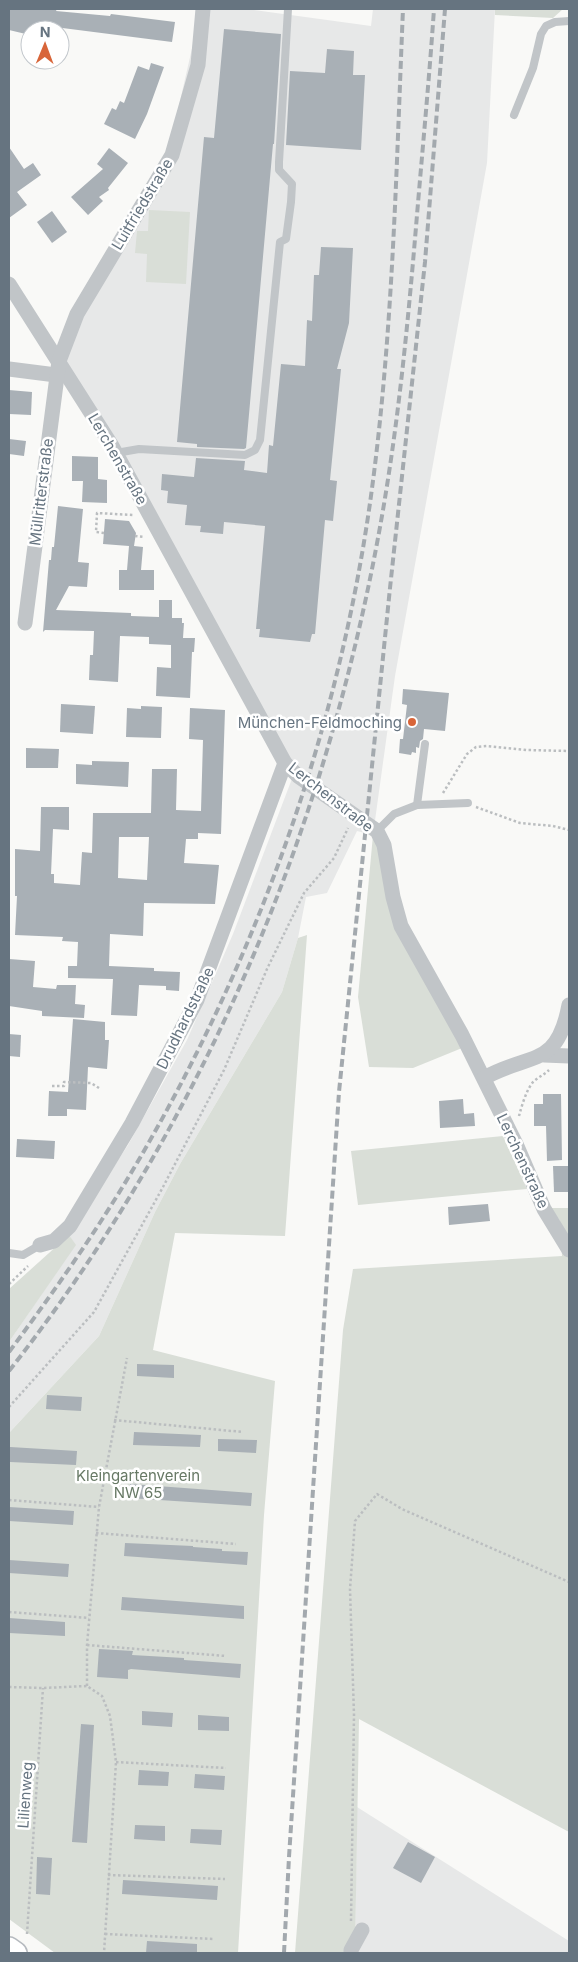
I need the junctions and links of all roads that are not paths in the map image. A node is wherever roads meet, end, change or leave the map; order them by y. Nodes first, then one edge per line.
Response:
1 (203, 9) edge
2 (288, 9) edge
3 (569, 21) edge
4 (514, 115) dead end
5 (9, 284) edge
6 (58, 368) junction
7 (9, 369) edge
8 (116, 453) junction
9 (24, 623) dead end
10 (425, 744) dead end
11 (286, 763) junction
12 (468, 803) road end
13 (417, 805) junction
14 (377, 831) junction
15 (569, 1005) edge
16 (544, 1055) junction
17 (566, 1056) edge
18 (484, 1078) junction
19 (40, 1245) joint
20 (569, 1250) edge
21 (9, 1252) edge
22 (357, 1926) road end
23 (9, 1948) edge
24 (16, 1953) edge
25 (351, 1953) edge

1 - 6 street, Luitfriedstraße
2 - 8 lane
3 - 4 lane
5 - 6 street, Lerchenstraße
6 - 7 street
6 - 8 street, Lerchenstraße
6 - 9 street, Müllritterstraße
8 - 11 street, Lerchenstraße
10 - 13 lane
11 - 14 street, Lerchenstraße
11 - 19 street, Drudhardstraße
12 - 13 lane
13 - 14 lane
14 - 18 street, Lerchenstraße
15 - 16 street
16 - 17 street
16 - 18 street
18 - 20 street, Lerchenstraße
19 - 21 lane
22 - 25 street
23 - 24 main road

